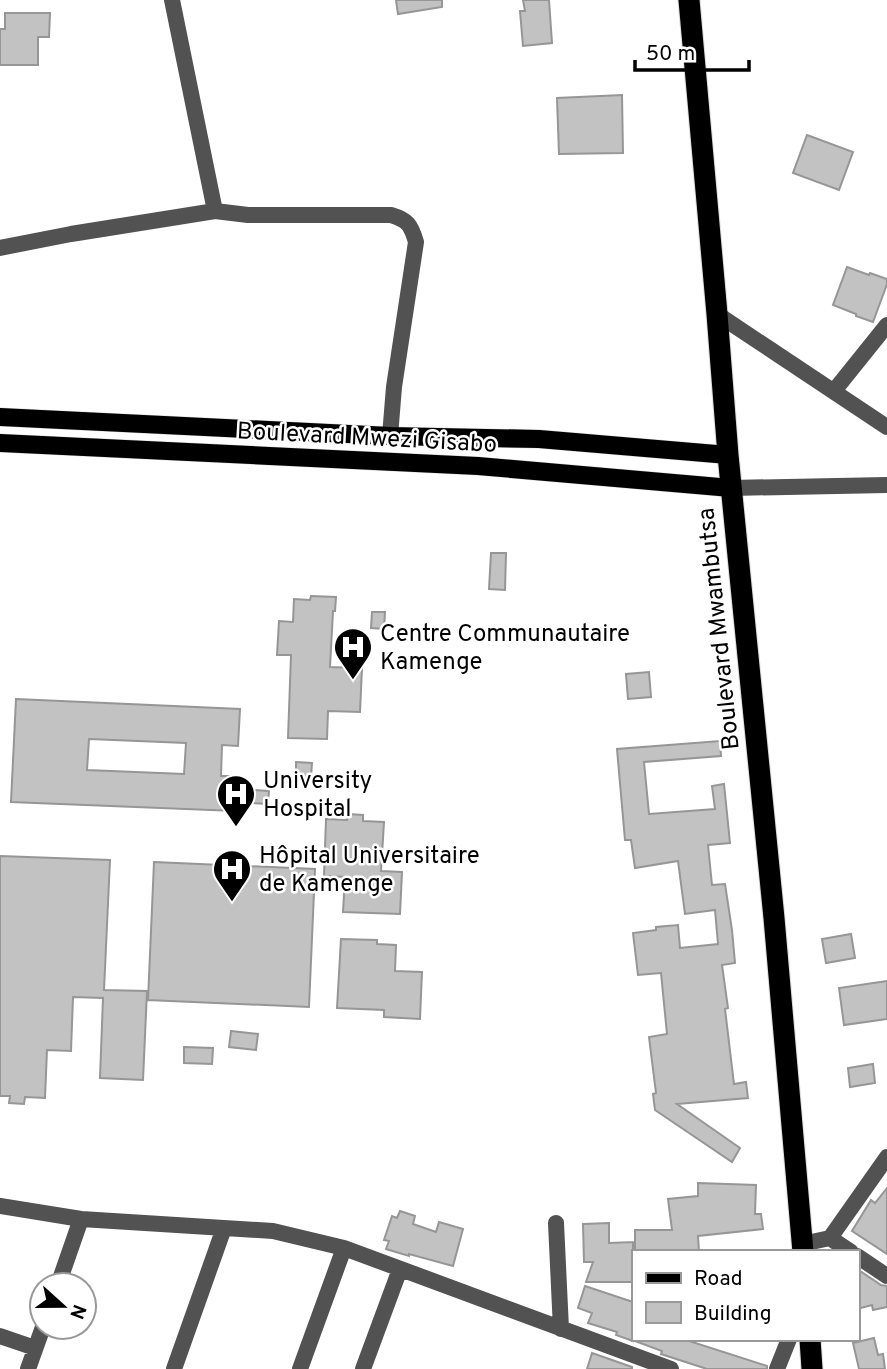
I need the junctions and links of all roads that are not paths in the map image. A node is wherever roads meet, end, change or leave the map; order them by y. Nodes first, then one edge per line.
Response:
1 (172, 0) edge
2 (689, 0) edge
3 (215, 211) junction
4 (0, 248) edge
5 (717, 314) junction
6 (887, 325) edge
7 (834, 391) junction
8 (0, 417) edge
9 (97, 421) junction
10 (887, 427) edge
11 (390, 436) junction
12 (0, 443) edge
13 (97, 448) junction
14 (727, 455) junction
15 (887, 485) edge
16 (731, 488) junction
17 (887, 1157) edge
18 (0, 1206) edge
19 (81, 1219) junction
20 (556, 1223) dead end
21 (225, 1228) junction
22 (830, 1238) junction
23 (344, 1248) junction
24 (803, 1248) edge
25 (847, 1250) edge
26 (859, 1257) edge
27 (400, 1269) junction
28 (63, 1271) edge
29 (887, 1276) edge
30 (561, 1329) junction
31 (0, 1336) edge
32 (38, 1341) edge
33 (788, 1341) edge
34 (810, 1341) edge
35 (35, 1348) junction
36 (28, 1369) edge
37 (174, 1369) edge
38 (300, 1369) edge
39 (363, 1369) edge
40 (671, 1369) edge
41 (776, 1369) edge
42 (812, 1369) edge

1 - 3 street
2 - 5 highway, Boulevard Mwambutsa
3 - 4 street
3 - 11 street
5 - 7 street
5 - 14 highway, Boulevard Mwambutsa
6 - 7 street
7 - 10 street
8 - 9 main road, Boulevard Mwezi Gisabo
9 - 11 main road, Boulevard Mwezi Gisabo
9 - 13 main road
11 - 14 main road, Boulevard Mwezi Gisabo
12 - 13 main road, Boulevard Mwezi Gisabo
13 - 16 main road, Boulevard Mwezi Gisabo
14 - 16 highway, Boulevard Mwambutsa
15 - 16 street
16 - 24 highway, Boulevard Mwambutsa
17 - 22 street
18 - 19 street
19 - 21 street
19 - 28 street
20 - 30 street
21 - 23 street
21 - 37 street
22 - 24 street
22 - 25 street
23 - 27 street
23 - 38 street
26 - 29 street
27 - 30 street
27 - 39 street
30 - 40 street
31 - 35 street
32 - 35 street
33 - 41 street
34 - 42 highway
35 - 36 street

